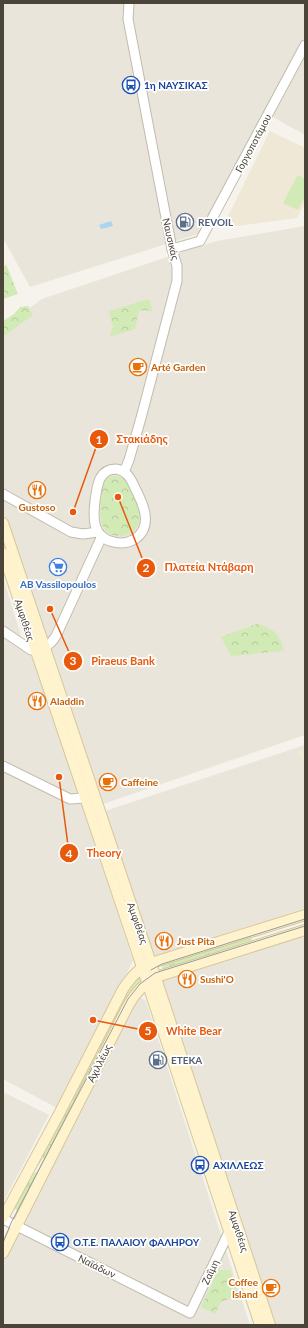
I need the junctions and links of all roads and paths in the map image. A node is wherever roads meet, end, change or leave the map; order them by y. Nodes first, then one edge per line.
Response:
1 (128, 3) edge
2 (305, 45) edge
3 (172, 249) junction
4 (124, 472) junction
5 (3, 494) edge
6 (3, 523) edge
7 (100, 534) junction
8 (3, 553) edge
9 (3, 631) edge
10 (45, 647) junction
11 (35, 650) junction
12 (3, 766) edge
13 (85, 798) junction
14 (305, 915) edge
15 (305, 930) edge
16 (151, 963) junction
17 (142, 967) junction
18 (152, 980) junction
19 (3, 1218) edge
20 (16, 1226) junction
21 (234, 1230) junction
22 (3, 1252) edge
23 (190, 1313) joint
24 (260, 1325) edge
25 (270, 1325) edge

1 - 3 street, Ναυσικάς
2 - 3 street, Γοργοποτάμου
3 - 4 street, Ναυσικάς
4 - 7 street
4 - 7 street
5 - 7 street
6 - 10 main road, Αμφιθέας
7 - 10 street
8 - 11 main road, Αμφιθέας
9 - 11 street
10 - 11 street
10 - 16 main road, Αμφιθέας
11 - 13 main road, Αμφιθέας
12 - 13 street
13 - 17 main road, Αμφιθέας
14 - 16 main road, Αχιλλέως
15 - 18 main road, Αχιλλέως
16 - 17 main road, Αχιλλέως
16 - 18 main road, Αμφιθέας
17 - 18 main road, Αμφιθέας
17 - 19 main road, Αχιλλέως
18 - 20 main road, Αχιλλέως
18 - 21 main road, Αμφιθέας
19 - 20 street, Ναϊάδων
20 - 22 main road, Αχιλλέως
20 - 23 street, Ναϊάδων
21 - 23 street, Ζαΐμη
21 - 24 main road, Αμφιθέας
21 - 25 main road, Αμφιθέας

